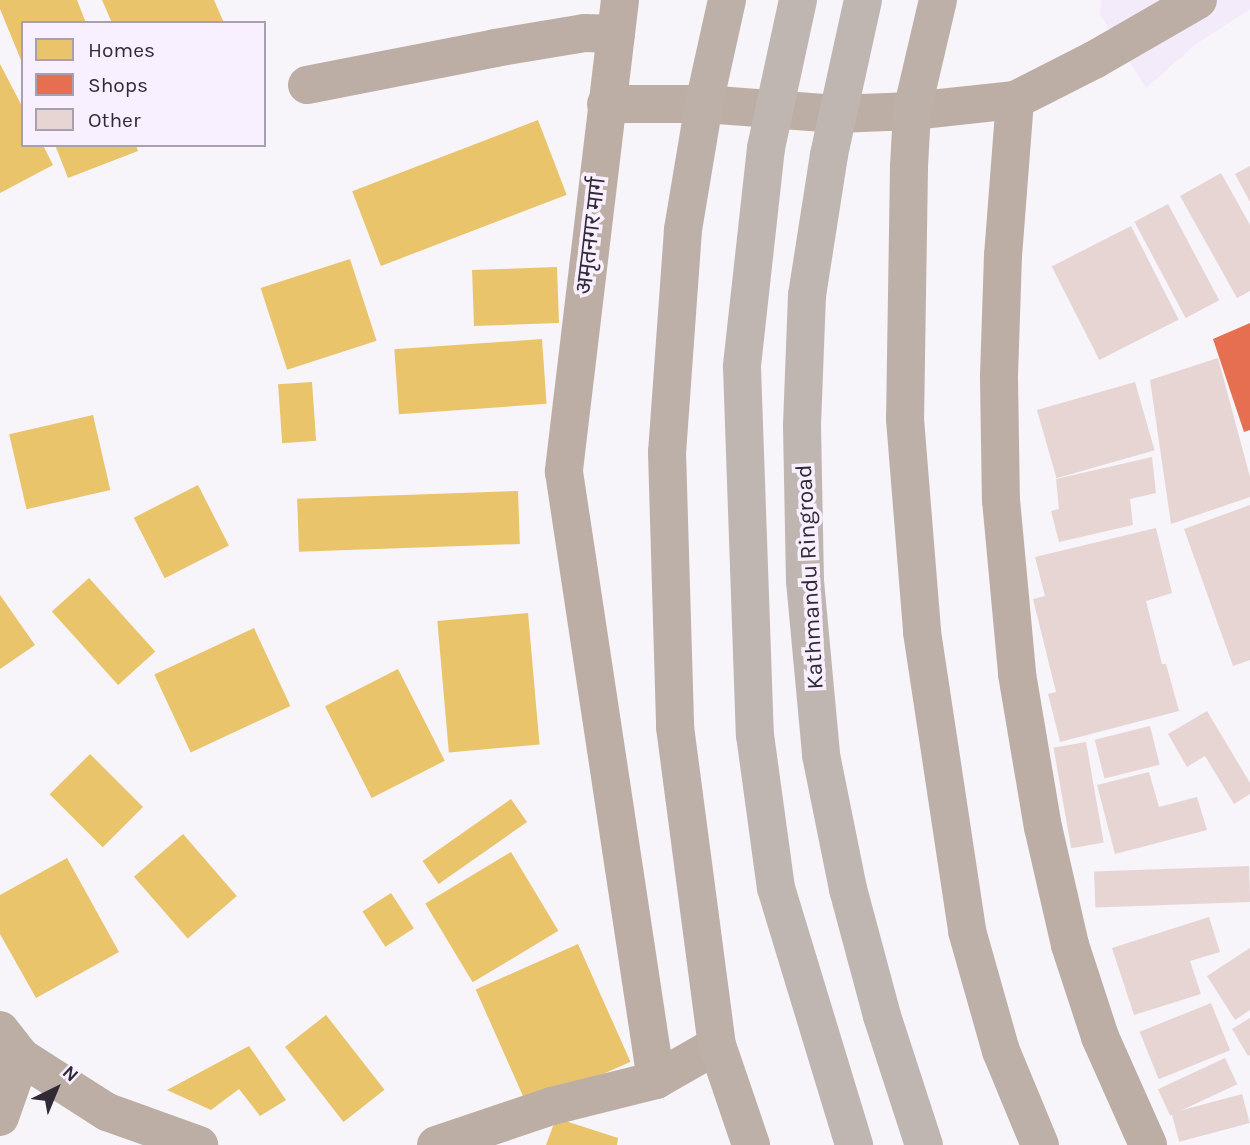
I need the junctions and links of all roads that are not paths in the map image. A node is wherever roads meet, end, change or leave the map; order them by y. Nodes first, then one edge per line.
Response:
1 (727, 0) edge
2 (797, 0) edge
3 (863, 0) edge
4 (938, 0) edge
5 (1198, 0) edge
6 (618, 17) edge
7 (307, 85) dead end
8 (1015, 100) junction
9 (606, 104) junction
10 (704, 104) junction
11 (775, 111) junction
12 (912, 111) junction
13 (837, 114) junction
14 (10, 1044) edge
15 (717, 1045) junction
16 (656, 1080) junction
17 (0, 1117) edge
18 (199, 1145) edge
19 (436, 1145) edge
20 (751, 1145) edge
21 (854, 1145) edge
22 (925, 1145) edge
23 (1040, 1145) edge
24 (1148, 1145) edge

1 - 10 main road
2 - 11 highway
3 - 13 highway, Kathmandu Ringroad
4 - 12 main road
5 - 8 street
6 - 7 street
6 - 9 street, अमृतनगर मार्ग
8 - 12 street
8 - 24 street
9 - 10 street
9 - 16 street, अमृतनगर मार्ग
10 - 11 street
10 - 15 main road
11 - 13 street
11 - 21 highway
12 - 13 street
12 - 23 main road
13 - 22 highway, Kathmandu Ringroad
14 - 17 street
14 - 18 street
15 - 16 street
15 - 20 main road
16 - 19 street

